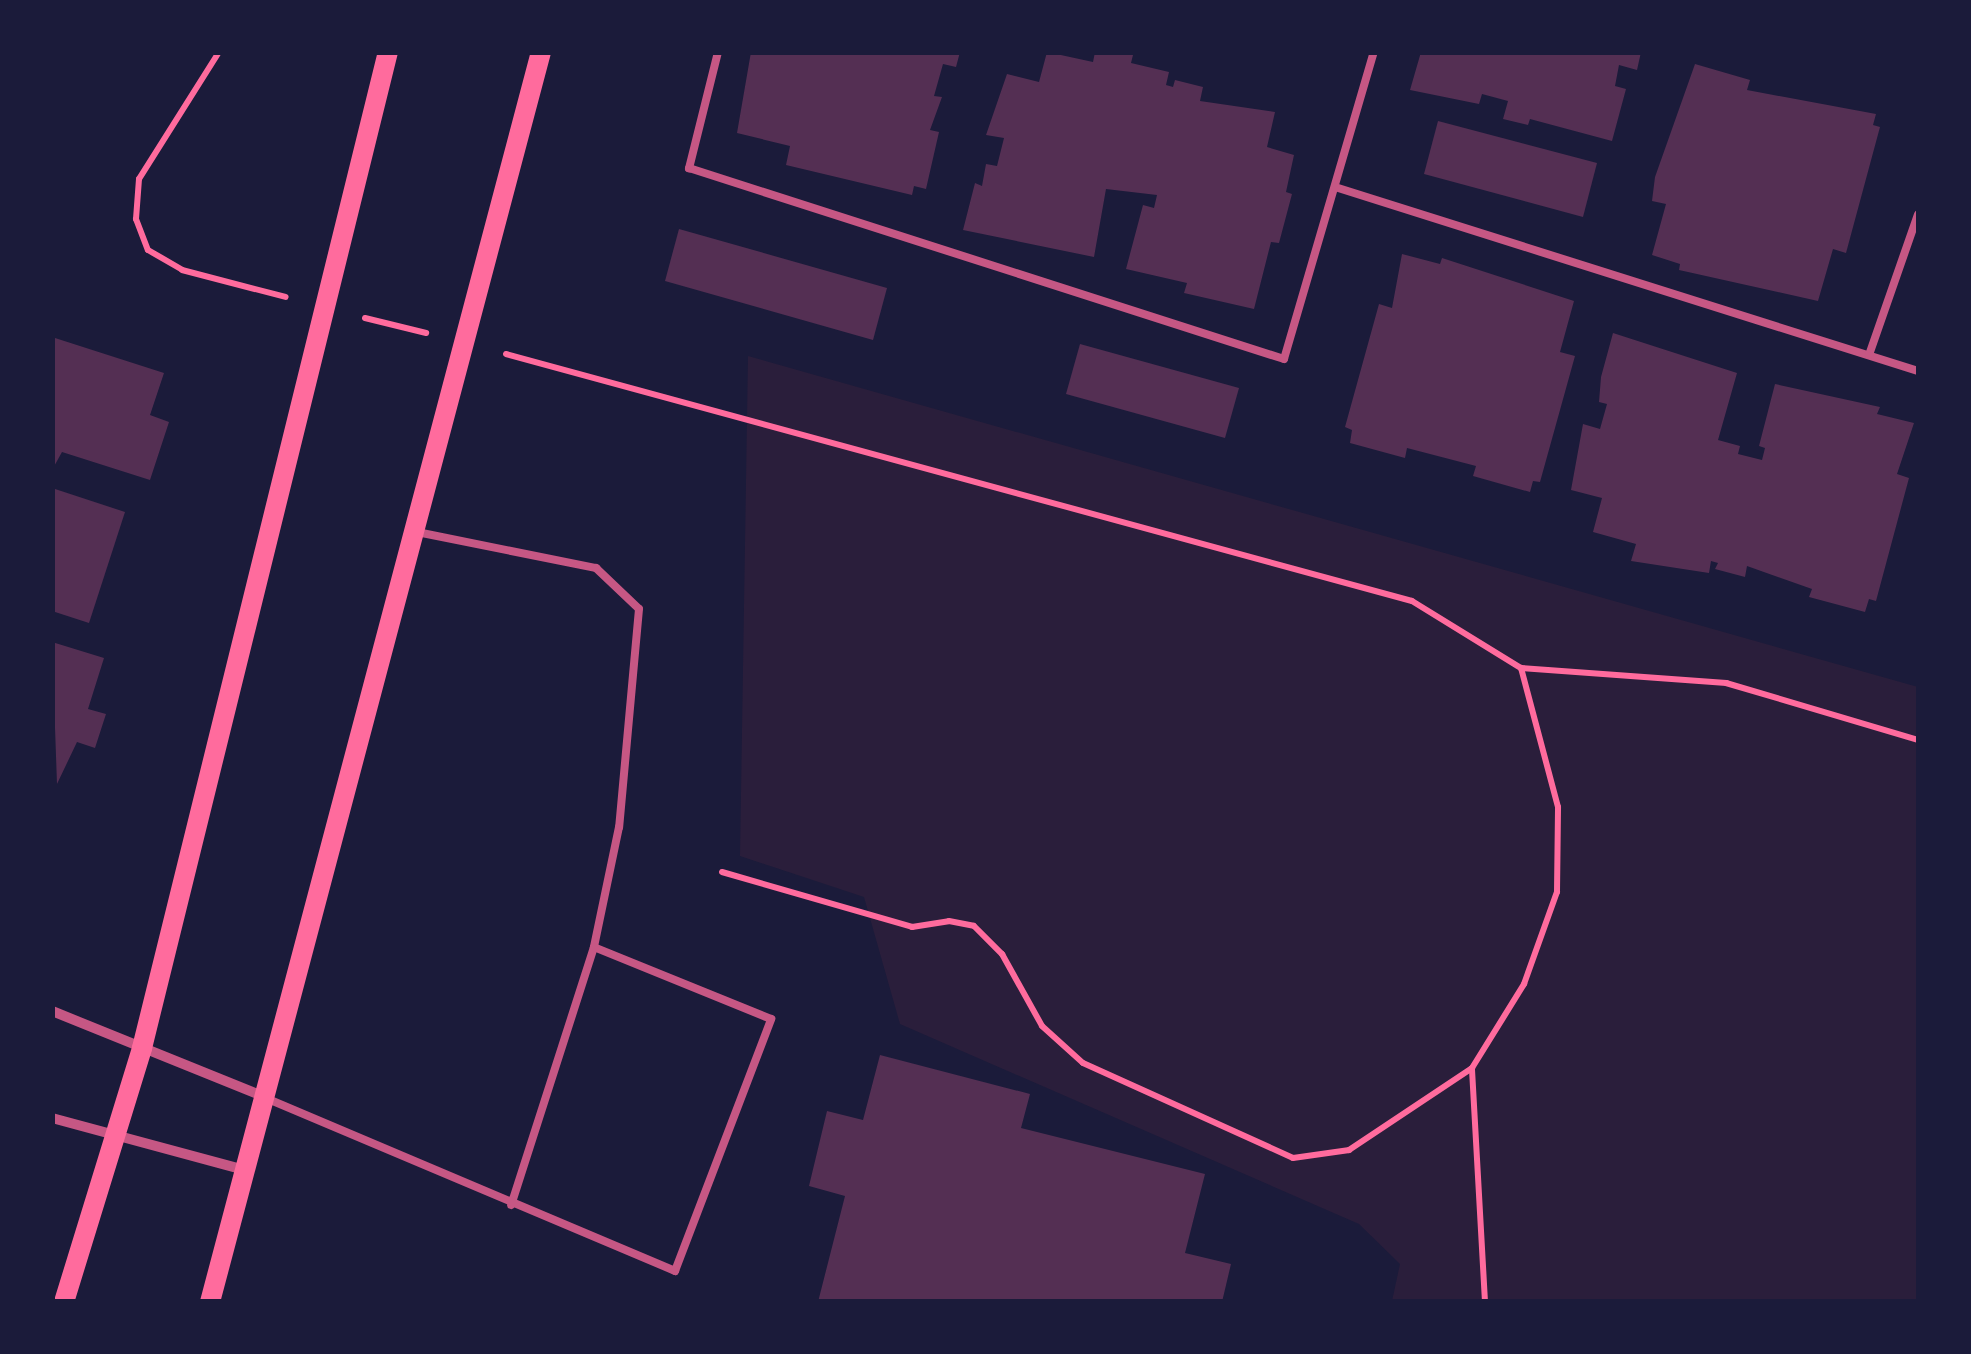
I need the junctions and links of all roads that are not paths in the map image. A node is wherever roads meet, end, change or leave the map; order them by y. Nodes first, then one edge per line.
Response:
1 (388, 52) edge
2 (541, 52) edge
3 (718, 52) edge
4 (1374, 52) edge
5 (1334, 187) junction
6 (1918, 214) edge
7 (1868, 356) junction
8 (1918, 371) edge
9 (416, 532) junction
10 (594, 947) junction
11 (52, 1011) edge
12 (142, 1048) junction
13 (268, 1099) junction
14 (52, 1118) edge
15 (116, 1138) junction
16 (248, 1171) junction
17 (511, 1205) junction
18 (64, 1302) edge
19 (210, 1302) edge

1 - 12 main road
2 - 9 main road
3 - 5 lane
4 - 5 lane
5 - 7 lane
6 - 7 lane
7 - 8 lane
9 - 10 lane
9 - 13 main road
10 - 17 lane
10 - 17 lane
11 - 12 street
12 - 13 street
12 - 15 main road
13 - 16 main road
13 - 17 lane
14 - 15 street
15 - 16 street
15 - 18 main road
16 - 19 main road

